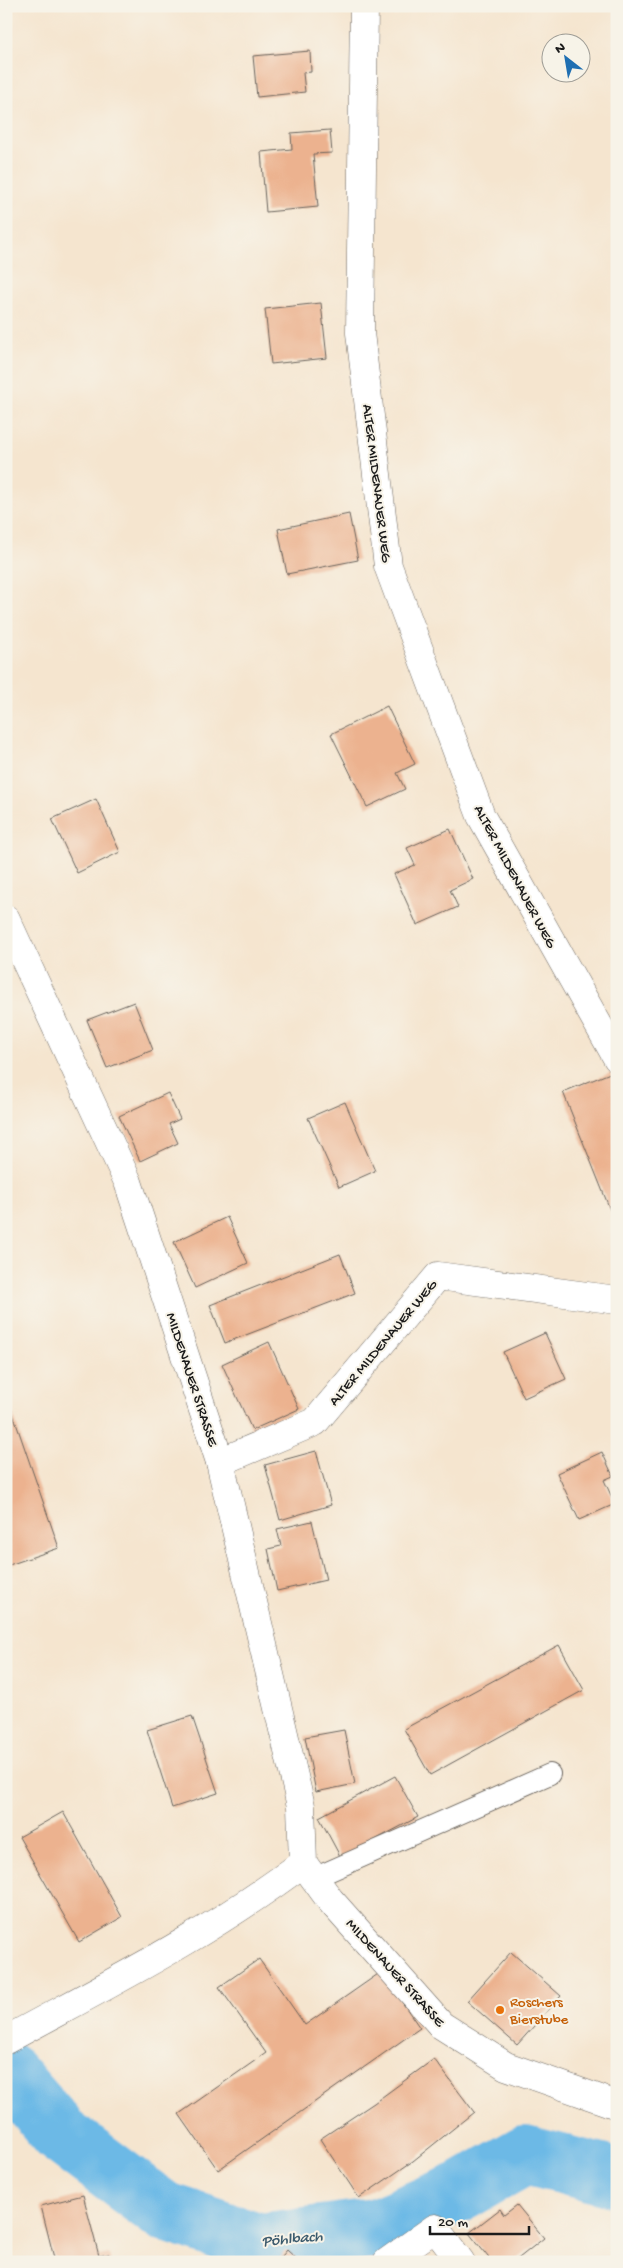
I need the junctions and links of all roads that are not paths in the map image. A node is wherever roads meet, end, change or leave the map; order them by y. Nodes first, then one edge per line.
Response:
1 (364, 6) edge
2 (6, 919) edge
3 (617, 1058) edge
4 (617, 1300) edge
5 (220, 1462) junction
6 (550, 1774) dead end
7 (308, 1870) junction
8 (6, 2040) edge
9 (617, 2105) edge
10 (387, 2262) edge
11 (461, 2262) edge

1 - 3 street, ALTER MILDENAUER WEG
2 - 5 street, MILDENAUER STRASSE
4 - 5 street, ALTER MILDENAUER WEG
5 - 7 street, MILDENAUER STRASSE
6 - 7 lane
7 - 8 street
7 - 9 street, MILDENAUER STRASSE
10 - 11 street

